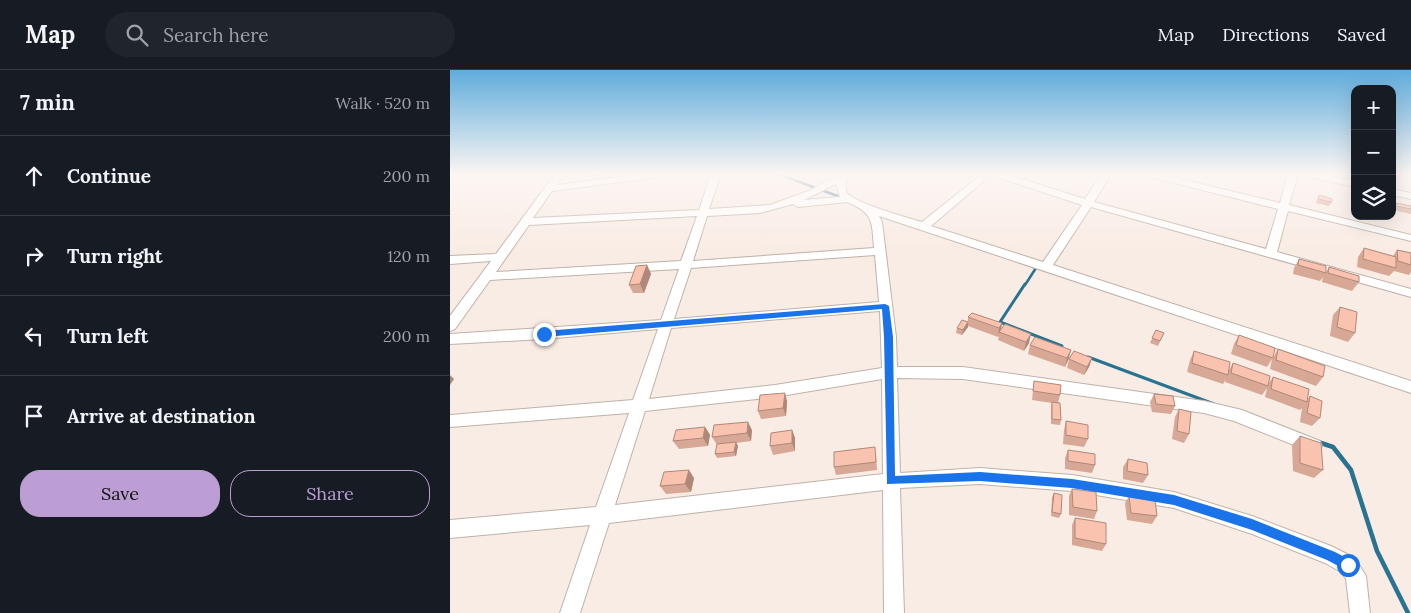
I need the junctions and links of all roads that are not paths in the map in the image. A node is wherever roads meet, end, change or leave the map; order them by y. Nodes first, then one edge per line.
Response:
1 (540, 199) edge
2 (708, 199) edge
3 (798, 199) edge
4 (844, 199) edge
5 (847, 199) edge
6 (956, 199) edge
7 (1075, 199) edge
8 (1089, 199) edge
9 (1250, 199) edge
10 (1286, 199) edge
11 (1086, 203) junction
12 (780, 206) junction
13 (1284, 208) junction
14 (870, 209) junction
15 (703, 212) junction
16 (524, 222) junction
17 (924, 226) junction
18 (1411, 238) edge
19 (880, 251) junction
20 (1270, 253) junction
21 (498, 257) junction
22 (450, 260) edge
23 (688, 265) junction
24 (1046, 266) junction
25 (485, 276) junction
26 (1411, 293) edge
27 (885, 306) junction
28 (665, 325) junction
29 (450, 326) edge
30 (450, 339) edge
31 (889, 372) junction
32 (1411, 388) edge
33 (638, 406) junction
34 (450, 422) edge
35 (1321, 449) edge
36 (890, 481) junction
37 (601, 515) junction
38 (450, 529) edge
39 (570, 613) edge
40 (894, 613) edge
41 (1360, 613) edge

1 - 16 street
2 - 15 street
3 - 12 street
4 - 12 street
5 - 14 street
6 - 17 street
7 - 11 street
8 - 11 street
9 - 13 street
10 - 13 street
11 - 20 street
11 - 24 street
12 - 15 street
13 - 18 street
13 - 20 street
14 - 17 street
14 - 19 street
15 - 16 street
15 - 23 street
16 - 21 street
17 - 24 street
19 - 23 street
19 - 27 street
20 - 26 street
21 - 22 street
21 - 25 street
23 - 25 street
23 - 28 street
24 - 32 street
25 - 29 street
27 - 28 street
27 - 31 street
28 - 30 street
28 - 33 street
31 - 33 street
31 - 35 street
31 - 36 street
33 - 34 street
33 - 37 street
36 - 37 street
36 - 40 street
36 - 41 street
37 - 38 street
37 - 39 street

